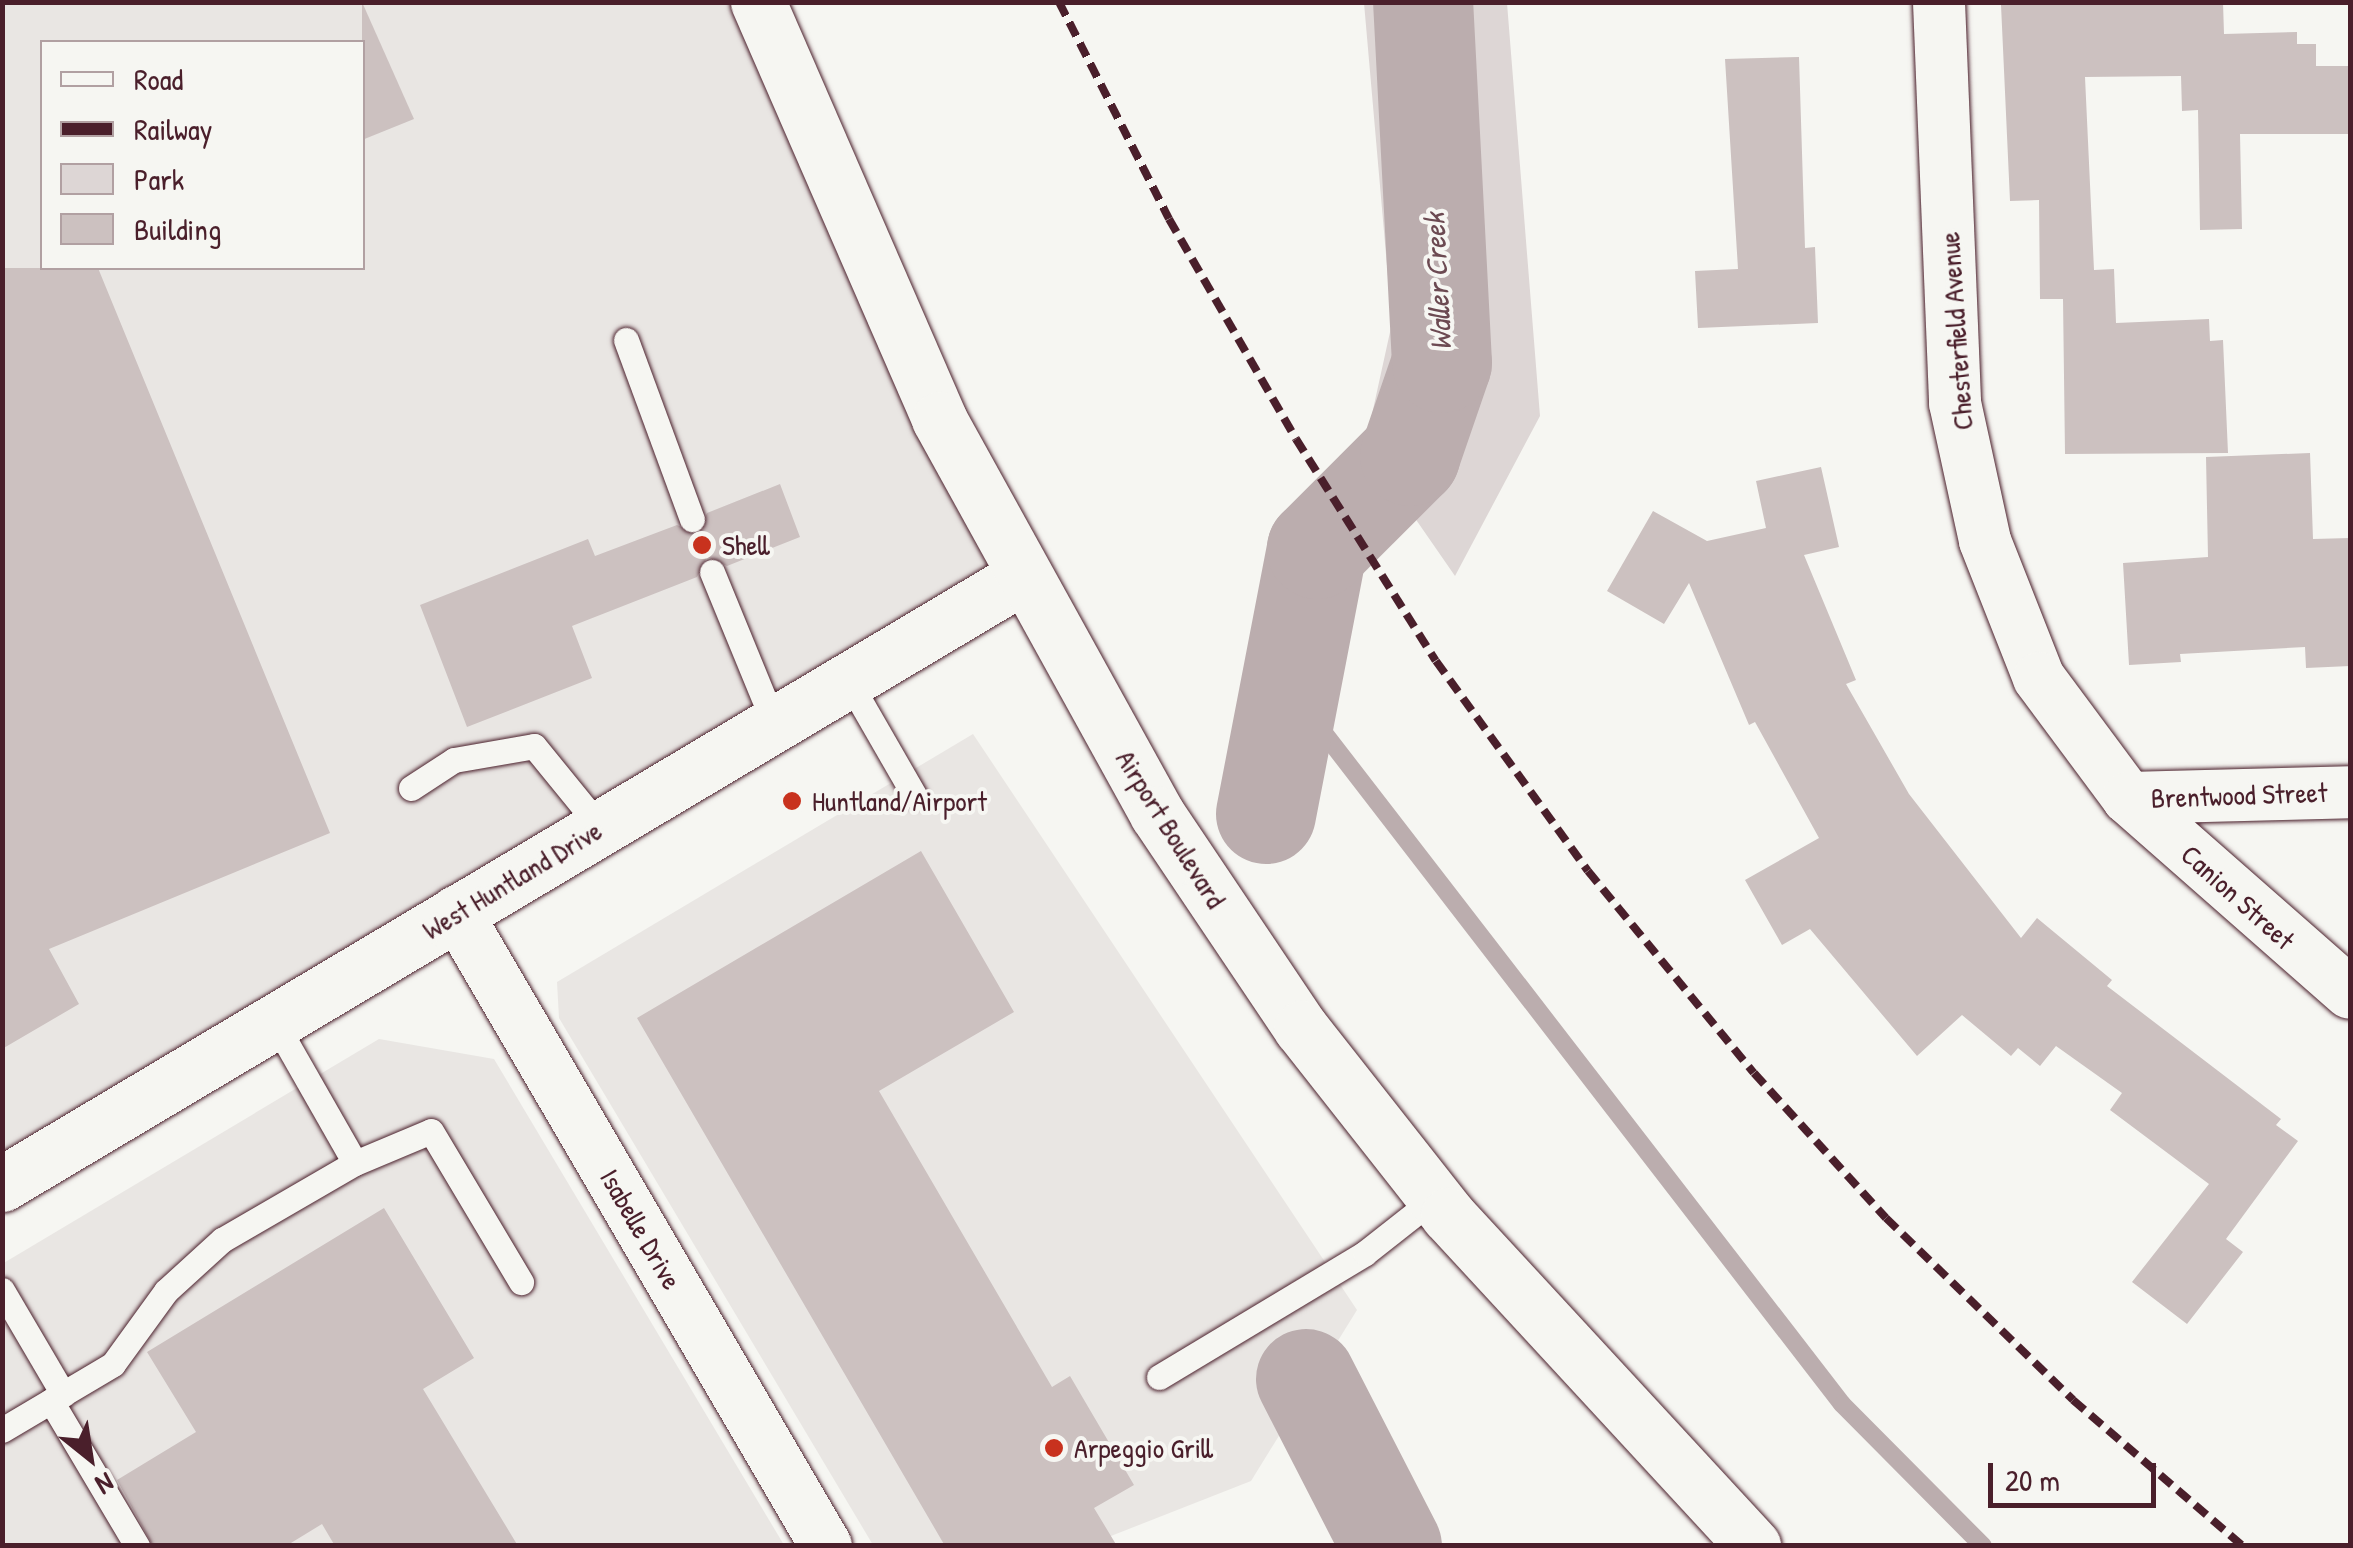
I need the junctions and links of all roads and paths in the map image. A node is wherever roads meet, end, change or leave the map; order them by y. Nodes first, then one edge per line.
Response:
1 (758, 2) edge
2 (1939, 2) edge
3 (626, 340) dead end
4 (692, 519) dead end
5 (712, 572) dead end
6 (1022, 577) junction
7 (848, 680) junction
8 (774, 723) junction
9 (411, 788) dead end
10 (2350, 792) edge
11 (914, 794) dead end
12 (2128, 798) junction
13 (600, 827) junction
14 (456, 912) junction
15 (2350, 993) edge
16 (274, 1021) junction
17 (356, 1163) junction
18 (2, 1184) edge
19 (1435, 1198) junction
20 (521, 1282) dead end
21 (2, 1290) edge
22 (1159, 1377) dead end
23 (57, 1397) junction
24 (2, 1430) edge
25 (137, 1546) edge
26 (826, 1546) edge
27 (1753, 1546) edge

1 - 6 main road, Airport Boulevard
2 - 12 street, Chesterfield Avenue
3 - 4 lane
5 - 8 lane
6 - 7 main road, West Huntland Drive
6 - 19 main road, Airport Boulevard
7 - 8 main road, West Huntland Drive
7 - 11 lane
8 - 13 main road, West Huntland Drive
9 - 13 lane
10 - 12 street, Brentwood Street
12 - 15 street, Canion Street
13 - 14 main road, West Huntland Drive
14 - 16 main road, West Huntland Drive
14 - 26 street, Isabelle Drive
16 - 17 lane
16 - 18 main road, West Huntland Drive
17 - 20 lane
17 - 23 lane
19 - 22 lane
19 - 27 main road, Airport Boulevard
21 - 23 lane
23 - 24 lane
23 - 25 lane

